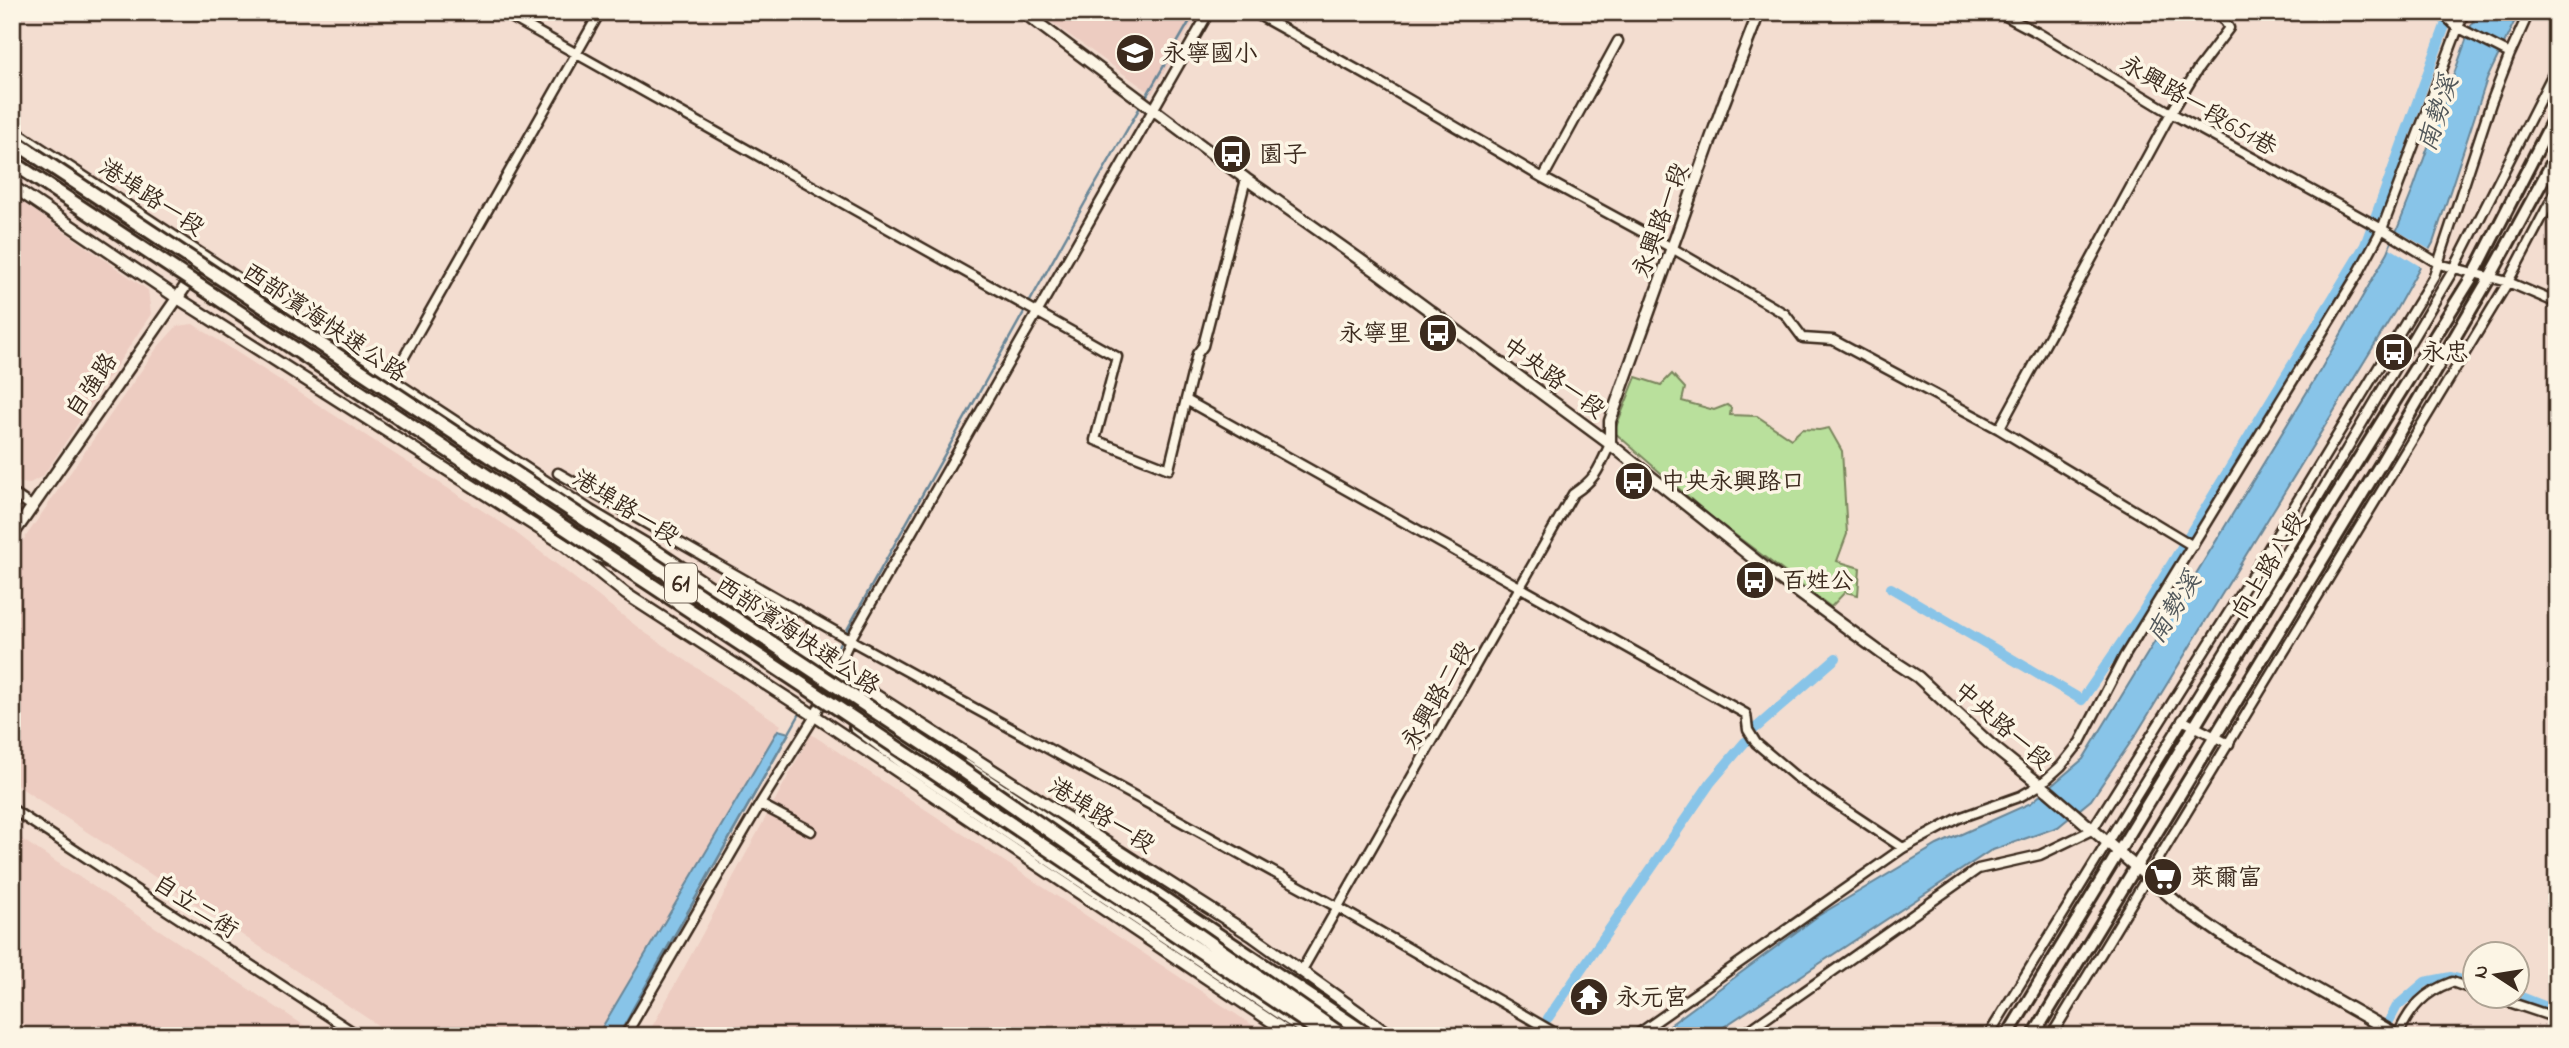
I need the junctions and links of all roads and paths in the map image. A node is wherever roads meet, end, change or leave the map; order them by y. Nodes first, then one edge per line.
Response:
1 (502, 12) edge
2 (600, 12) edge
3 (1023, 12) edge
4 (1209, 12) edge
5 (1253, 12) edge
6 (1759, 12) edge
7 (1998, 12) edge
8 (2219, 12) edge
9 (2441, 12) edge
10 (2463, 12) edge
11 (2529, 12) edge
12 (2461, 29) junction
13 (1618, 41) dead end
14 (2506, 52) junction
15 (576, 54) junction
16 (2557, 66) edge
17 (1154, 109) junction
18 (2557, 112) edge
19 (2171, 113) junction
20 (12, 130) edge
21 (12, 140) edge
22 (2557, 154) edge
23 (12, 162) edge
24 (1543, 178) junction
25 (1246, 180) junction
26 (12, 186) edge
27 (2557, 189) edge
28 (2382, 229) junction
29 (1672, 248) junction
30 (205, 258) junction
31 (2439, 264) junction
32 (2455, 267) junction
33 (2475, 272) junction
34 (2490, 277) junction
35 (2508, 282) junction
36 (176, 297) junction
37 (2557, 303) edge
38 (1036, 313) junction
39 (391, 380) junction
40 (1186, 400) junction
41 (1999, 429) junction
42 (1609, 444) junction
43 (558, 473) dead end
44 (12, 493) edge
45 (33, 507) junction
46 (590, 511) junction
47 (12, 536) edge
48 (565, 545) junction
49 (2193, 546) junction
50 (668, 583) junction
51 (1520, 587) junction
52 (849, 640) junction
53 (836, 670) junction
54 (825, 690) junction
55 (839, 709) junction
56 (816, 716) junction
57 (2182, 720) junction
58 (2195, 727) junction
59 (2214, 737) junction
60 (2229, 744) junction
61 (938, 753) junction
62 (2044, 788) junction
63 (760, 804) junction
64 (12, 809) edge
65 (2092, 830) junction
66 (811, 831) dead end
67 (2108, 842) junction
68 (1903, 848) junction
69 (2120, 852) junction
70 (2136, 867) junction
71 (2148, 878) junction
72 (1337, 907) junction
73 (1302, 970) junction
74 (2460, 985) edge
75 (2530, 1009) edge
76 (2557, 1018) edge
77 (2380, 1024) junction
78 (2397, 1035) edge
79 (359, 1036) edge
80 (625, 1036) edge
81 (1293, 1036) edge
82 (1315, 1036) edge
83 (1327, 1036) edge
84 (1345, 1036) edge
85 (1369, 1036) edge
86 (1392, 1036) edge
87 (1560, 1036) edge
88 (1635, 1036) edge
89 (1741, 1036) edge
90 (1988, 1036) edge
91 (2007, 1036) edge
92 (2033, 1036) edge
93 (2051, 1036) edge
94 (2371, 1036) edge

1 - 15 street
2 - 15 street
3 - 17 street, 中央路一段
4 - 17 street
5 - 24 street
6 - 29 street, 永興路一段
7 - 19 street, 永興路一段651巷
8 - 19 street
9 - 12 street
10 - 12 street
11 - 14 street
12 - 14 street
12 - 28 street
13 - 24 street
14 - 31 street
15 - 38 street
15 - 39 street
16 - 32 street
17 - 25 street, 中央路一段
17 - 38 street
18 - 33 main road, 向上路八段
19 - 28 street, 永興路一段651巷
19 - 41 street
20 - 30 street, 港埠路一段
21 - 61 highway, 西部濱海快速公路 / 61, bridge
22 - 34 main road, 向上路八段
23 - 55 highway, 西部濱海快速公路 / 61, bridge
24 - 29 street
25 - 40 street
25 - 42 street, 中央路一段
26 - 36 street
27 - 35 street
28 - 31 street, 永興路一段651巷
28 - 49 street
29 - 41 street
29 - 42 street, 永興路一段
30 - 36 street, 自強路
30 - 39 street, 港埠路一段
31 - 32 street
31 - 65 street
32 - 33 street
32 - 57 street
33 - 34 street
33 - 58 main road, 向上路八段
34 - 35 street
34 - 59 main road, 向上路八段
35 - 37 street
35 - 60 street
36 - 45 street, 自強路
36 - 48 street
38 - 40 street
38 - 52 street
39 - 46 street, 港埠路一段
40 - 51 street
41 - 49 street
42 - 51 street, 永興路二段
42 - 62 street, 中央路一段
43 - 52 street
44 - 45 street
45 - 47 street, 自強路
46 - 50 street
46 - 53 street, 港埠路一段
48 - 50 street
48 - 56 street
49 - 62 street
50 - 54 street, 港埠路一段
51 - 68 street
51 - 72 street, 永興路二段
52 - 53 street
52 - 72 street
53 - 54 street
53 - 73 street, 港埠路一段
54 - 56 street
54 - 84 street, 港埠路一段
55 - 82 highway, bridge
55 - 83 highway, 西部濱海快速公路 / 61, bridge
56 - 63 street
56 - 81 street
57 - 58 street
57 - 67 street
58 - 59 street
58 - 69 main road, 向上路八段
59 - 60 street
59 - 70 main road, 向上路八段
60 - 71 street
61 - 84 highway, 西部濱海快速公路 / 61, bridge
61 - 85 highway, bridge
62 - 65 street, 中央路一段
62 - 68 street
63 - 66 street
63 - 80 street
64 - 79 street, 自立二街
65 - 67 street
65 - 89 street
67 - 69 street
67 - 90 street
68 - 88 street
69 - 70 street
69 - 91 main road, 向上路八段
70 - 71 street
70 - 92 main road, 向上路八段
71 - 77 street
71 - 93 street
72 - 73 street, 永興路二段
72 - 87 street
73 - 86 street, 港埠路一段
74 - 78 street
75 - 76 street
77 - 78 street
77 - 94 street

